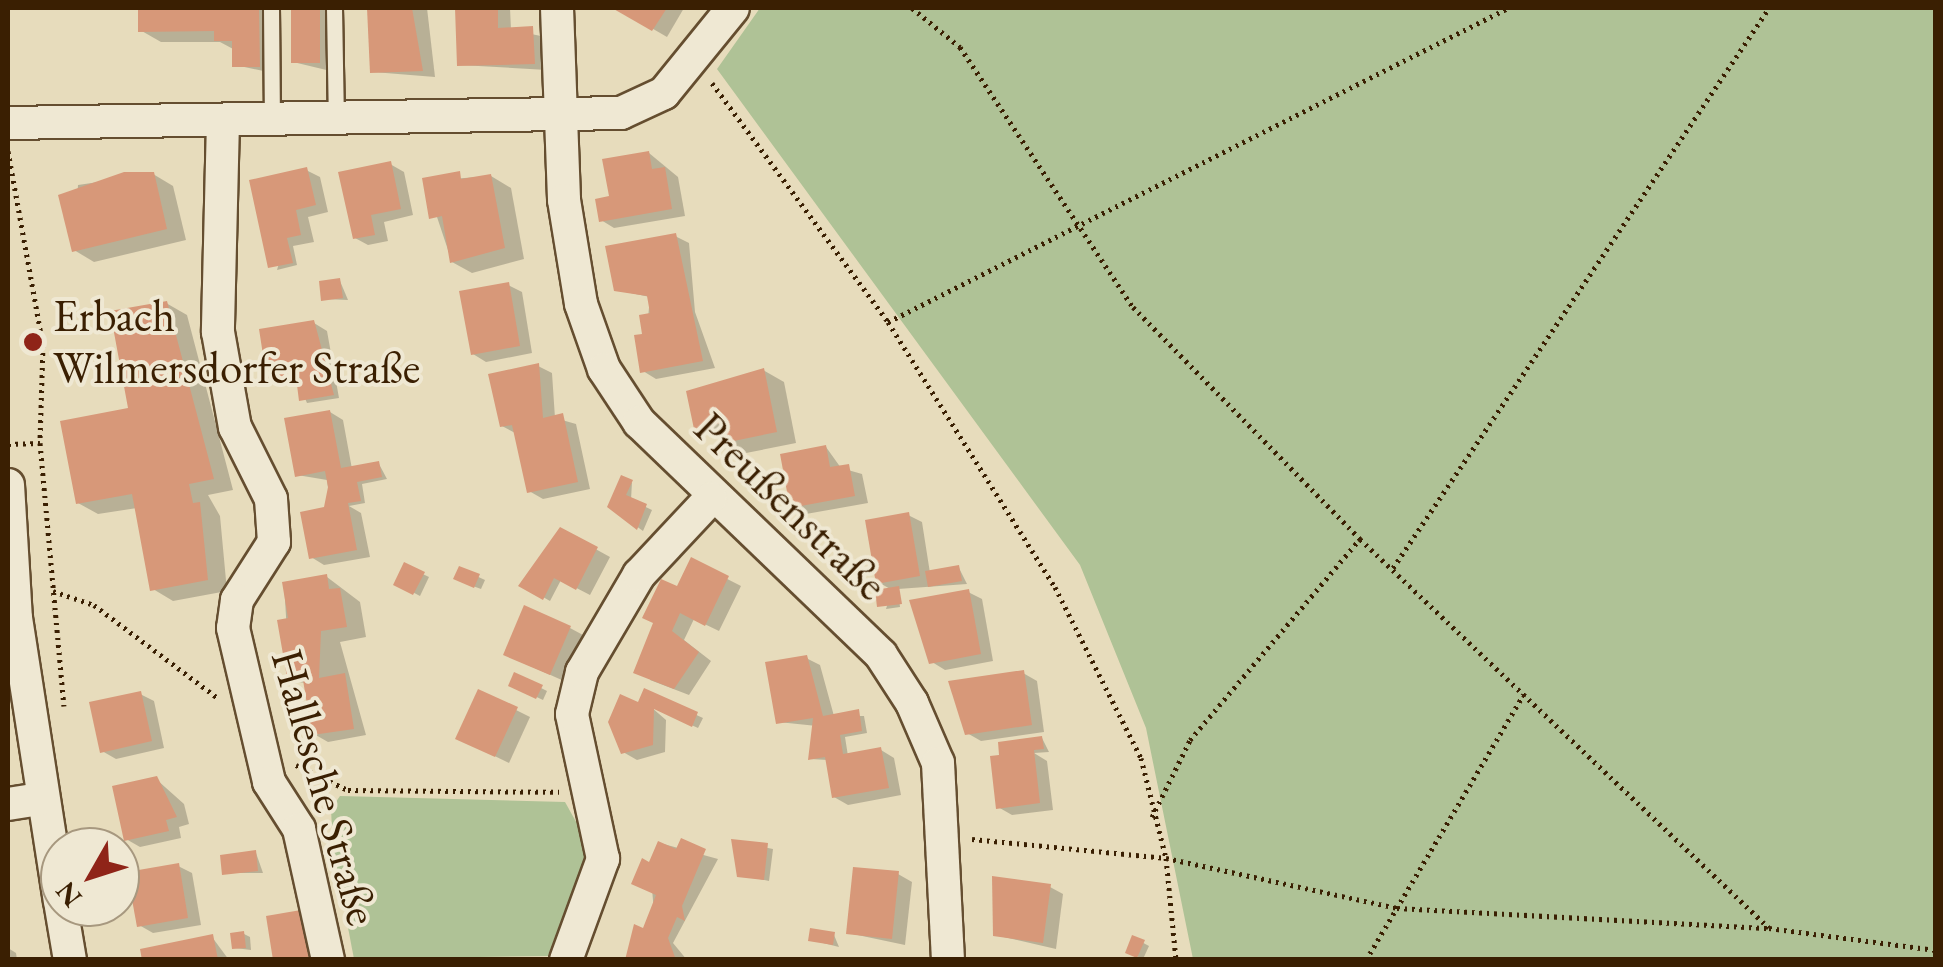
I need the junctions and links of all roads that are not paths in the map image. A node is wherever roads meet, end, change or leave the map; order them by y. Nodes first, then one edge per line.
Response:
1 (271, 8) edge
2 (334, 8) edge
3 (557, 8) edge
4 (733, 8) edge
5 (558, 118) junction
6 (223, 121) junction
7 (272, 122) junction
8 (336, 122) junction
9 (8, 123) edge
10 (8, 485) edge
11 (711, 498) junction
12 (8, 578) edge
13 (16, 618) junction
14 (40, 799) junction
15 (8, 804) edge
16 (45, 827) edge
17 (64, 927) edge
18 (70, 960) edge
19 (328, 960) edge
20 (566, 960) edge
21 (948, 960) edge

1 - 7 lane
2 - 8 lane
3 - 5 street, Preußenstraße
4 - 5 street
5 - 8 street
5 - 11 street, Preußenstraße
6 - 7 street
6 - 9 street
6 - 19 street, Hallesche Straße
7 - 8 street
10 - 13 street
11 - 20 street
11 - 21 street, Preußenstraße
12 - 13 street
13 - 14 street
14 - 15 street
14 - 16 street
17 - 18 street

